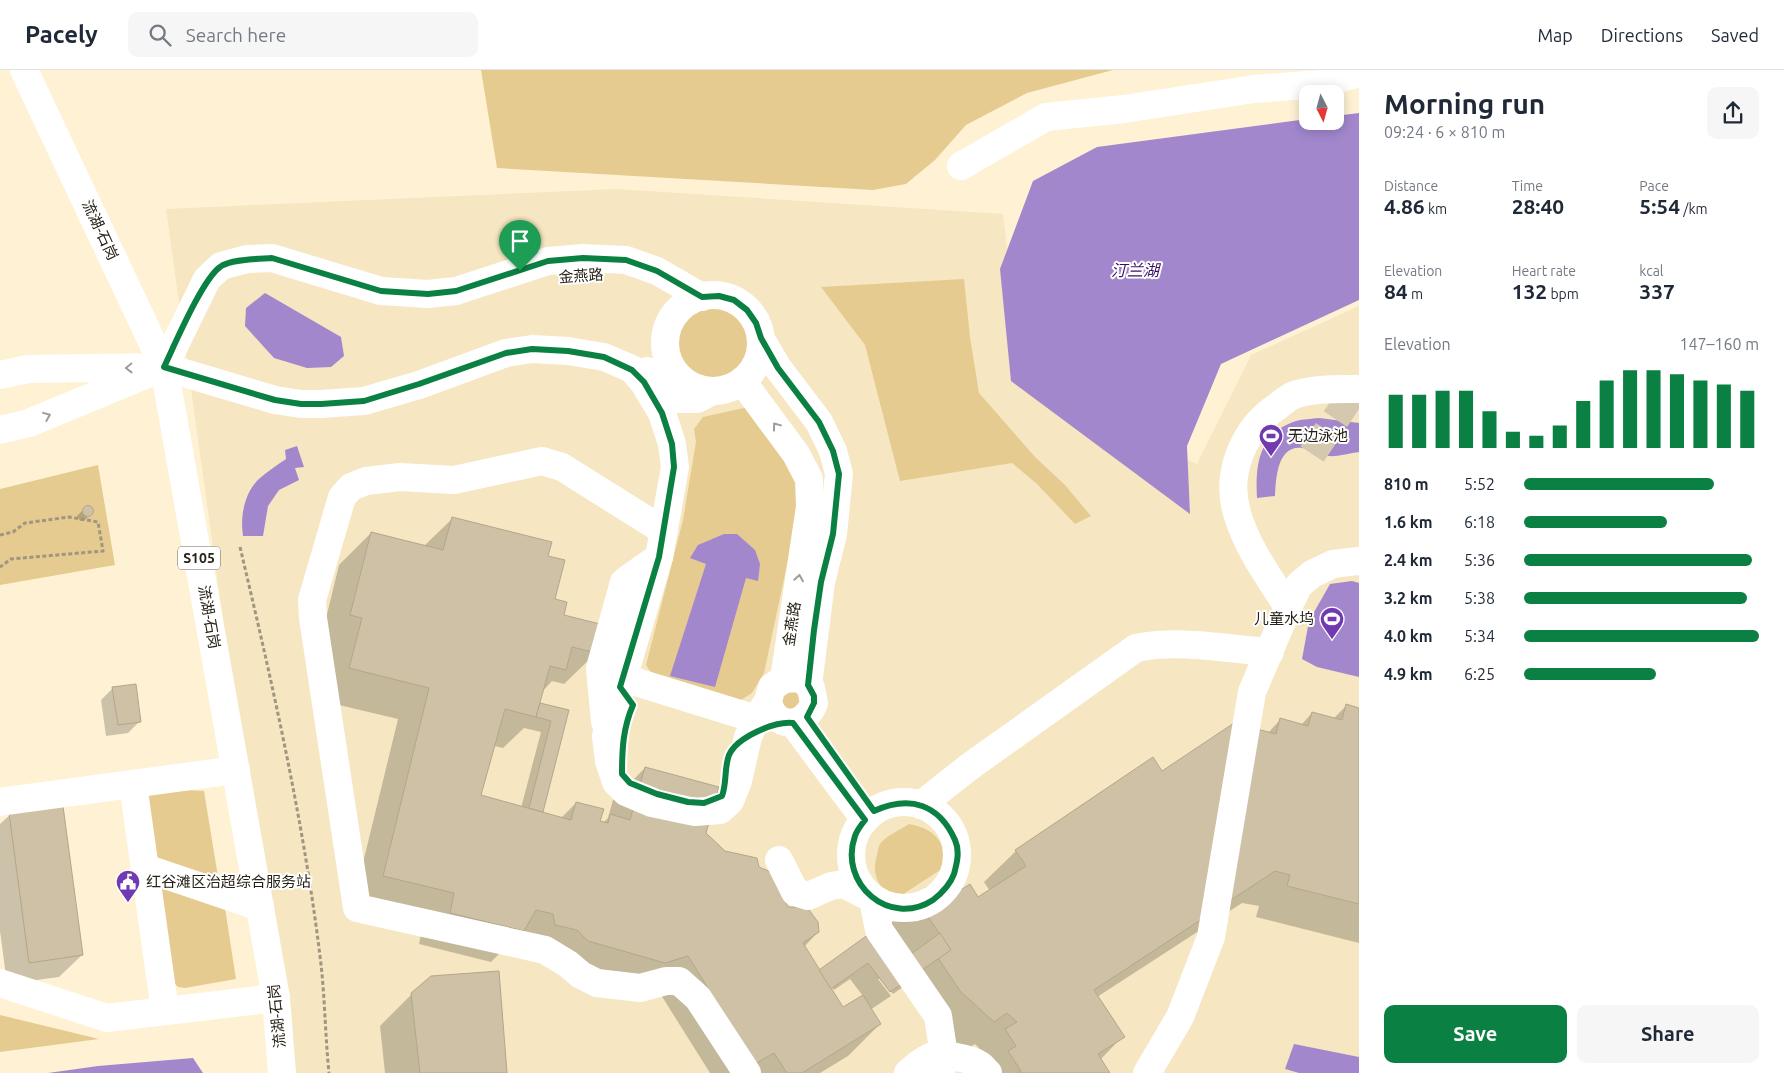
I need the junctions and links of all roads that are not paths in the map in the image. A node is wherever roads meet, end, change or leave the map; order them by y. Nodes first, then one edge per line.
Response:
1 (24, 70) edge
2 (1359, 72) edge
3 (961, 166) dead end
4 (693, 301) junction
5 (761, 338) junction
6 (164, 367) junction
7 (0, 375) edge
8 (742, 381) junction
9 (1359, 389) edge
10 (705, 395) junction
11 (0, 430) edge
12 (674, 467) junction
13 (664, 531) junction
14 (659, 557) junction
15 (1359, 561) edge
16 (1288, 607) junction
17 (1270, 652) junction
18 (796, 682) junction
19 (622, 683) junction
20 (756, 721) junction
21 (795, 721) junction
22 (606, 736) junction
23 (236, 770) junction
24 (133, 784) junction
25 (0, 802) edge
26 (921, 805) junction
27 (870, 816) junction
28 (779, 860) dead end
29 (145, 868) junction
30 (873, 899) junction
31 (260, 907) junction
32 (0, 983) edge
33 (276, 998) junction
34 (165, 1011) junction
35 (943, 1064) edge
36 (282, 1073) edge
37 (747, 1073) edge
38 (908, 1073) edge
39 (988, 1073) edge
40 (1147, 1073) edge

1 - 6 main road, 流湖-石岗 / S105
2 - 3 main road
4 - 5 main road, 金燕路
4 - 6 main road, 金燕路
4 - 10 main road
5 - 8 main road
5 - 18 main road, 金燕路
6 -> 7 main road
6 - 10 main road
11 -> 6 main road
6 - 12 main road, 金燕路
6 - 23 main road, 流湖-石岗 / S105
8 - 10 main road
18 -> 8 main road, 金燕路
9 - 16 main road
10 - 12 main road, 金燕路
12 - 13 main road, 金燕路
13 - 14 main road, 金燕路
13 - 37 main road
14 - 19 main road, 金燕路
14 - 22 main road
15 - 16 main road
16 - 17 main road
17 - 26 main road
17 - 40 main road
18 - 20 main road, 金燕路
18 - 21 main road, 金燕路
19 - 20 main road
19 - 20 main road, 金燕路
19 - 22 main road, 金燕路
20 - 21 main road, 金燕路
20 - 22 main road, 金燕路
21 - 27 main road
23 - 24 main road
23 - 31 main road, 流湖-石岗 / S105
24 - 25 main road
24 - 29 main road
26 - 27 main road
26 - 30 main road
27 - 30 main road
28 - 30 main road
29 - 31 main road
29 - 34 main road
30 - 35 main road
31 - 33 main road, 流湖-石岗 / S105
32 - 34 main road
33 - 34 main road
33 - 36 main road, 流湖-石岗 / S105
35 - 38 main road
35 - 39 main road

